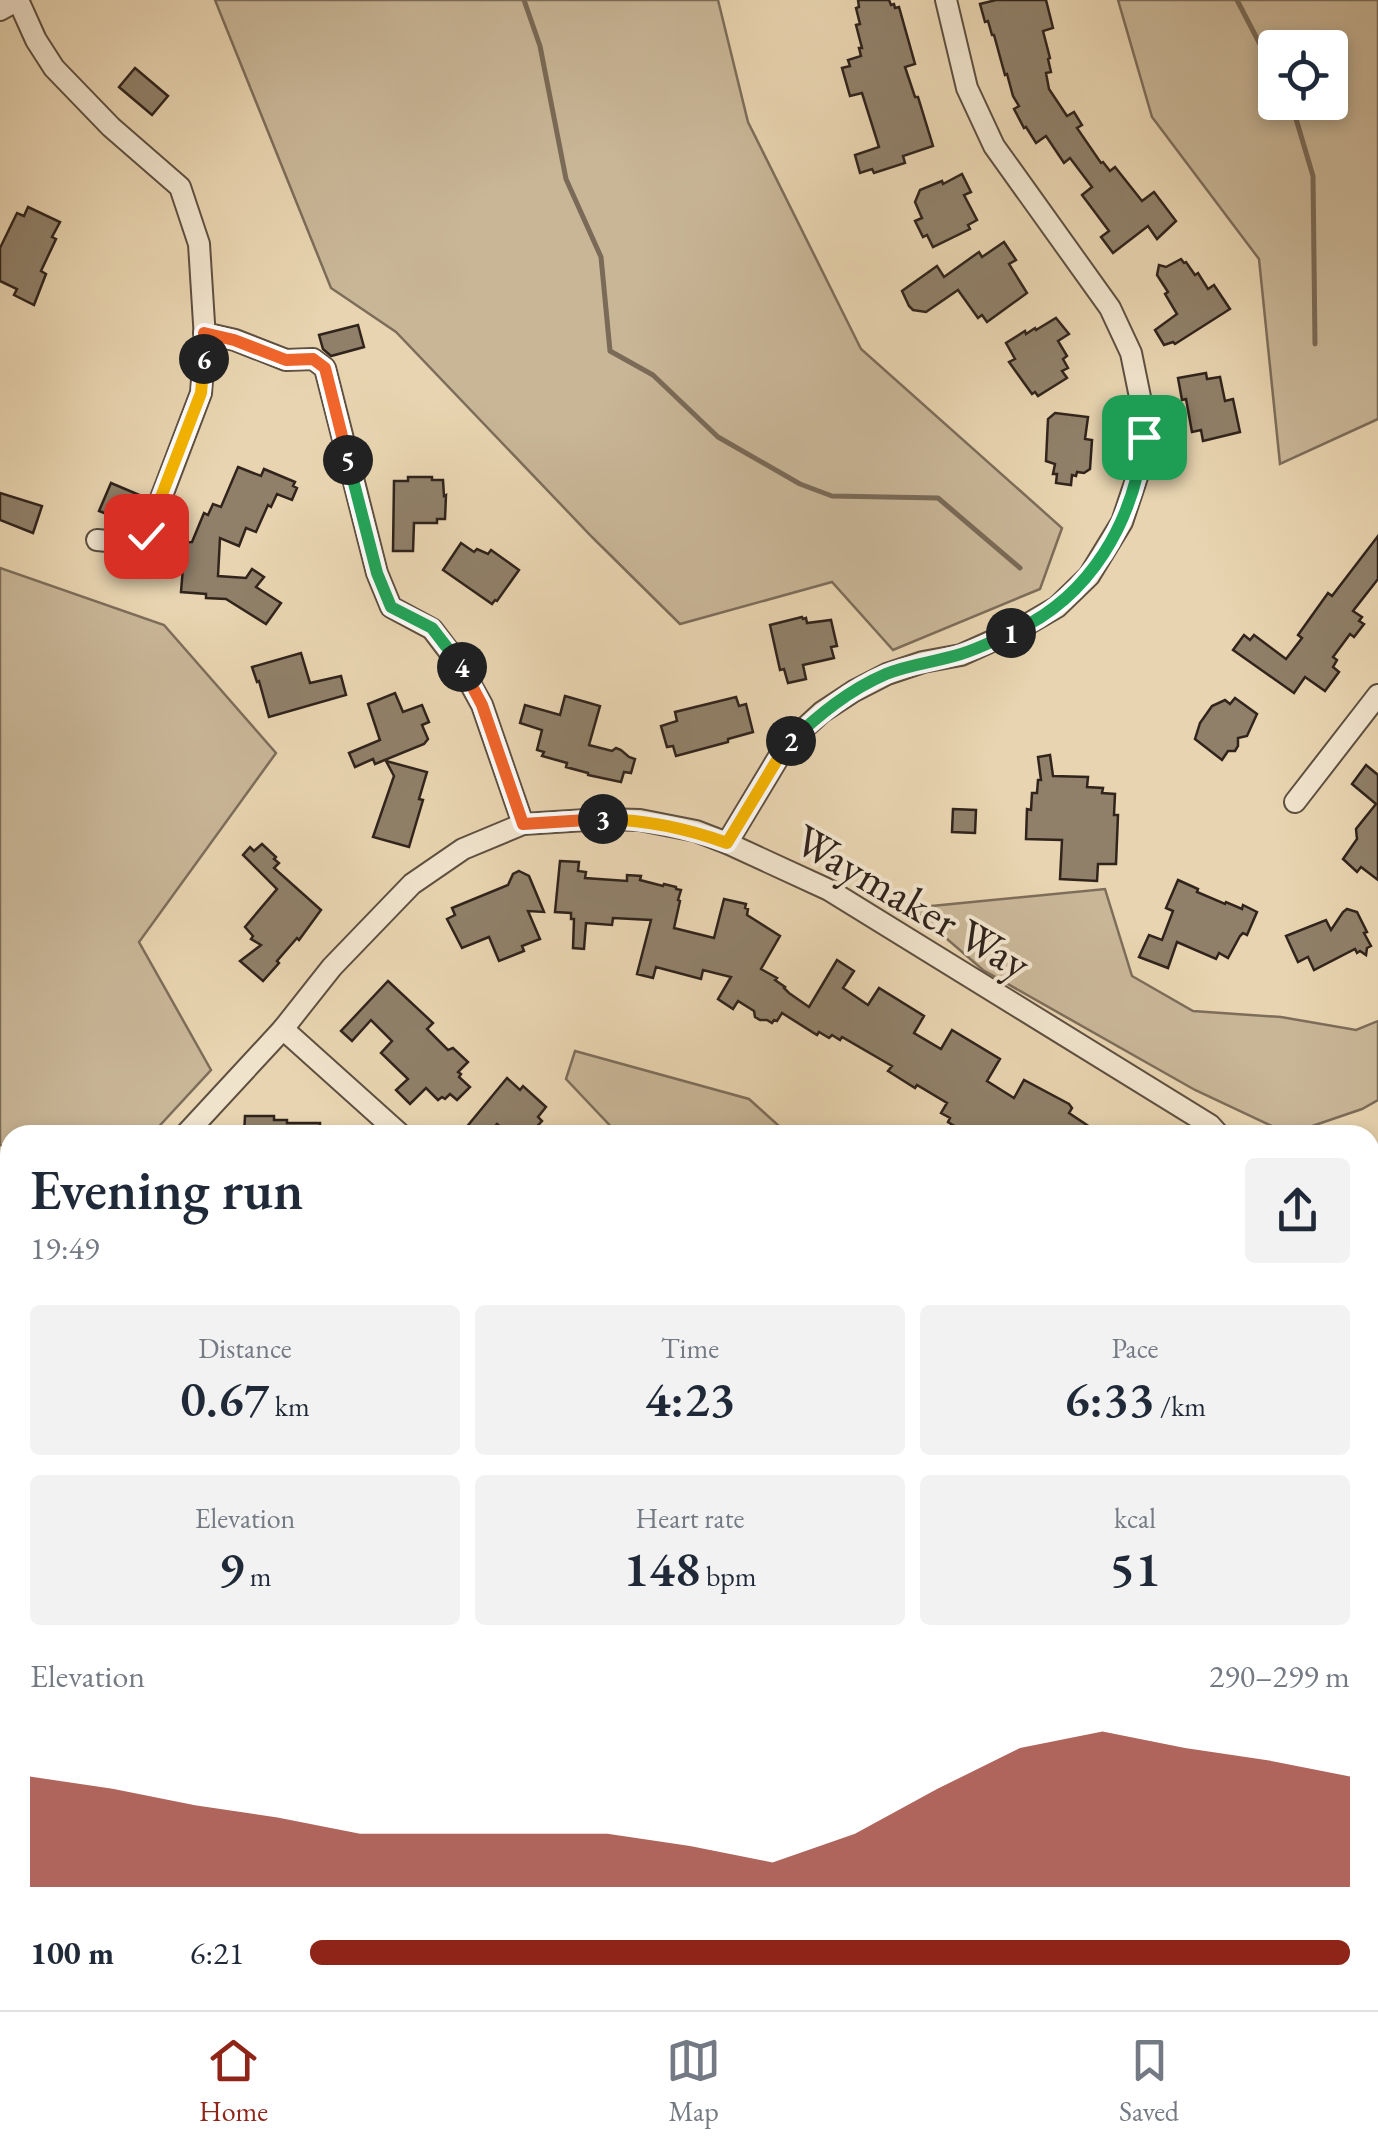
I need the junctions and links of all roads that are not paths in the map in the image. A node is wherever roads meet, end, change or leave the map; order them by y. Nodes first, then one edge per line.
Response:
1 (18, 0) edge
2 (946, 0) edge
3 (0, 10) edge
4 (204, 333) junction
5 (98, 540) dead end
6 (1378, 695) edge
7 (1296, 802) dead end
8 (523, 824) junction
9 (727, 843) junction
10 (283, 1029) junction
11 (194, 1125) edge
12 (390, 1125) edge
13 (1210, 1125) edge

1 - 3 street
1 - 4 street
2 - 9 street
4 - 5 street
4 - 8 street
6 - 7 street
8 - 9 street, Waymaker Way
8 - 10 street, Waymaker Way
9 - 13 street, Waymaker Way
10 - 11 street, Waymaker Way
10 - 12 street

